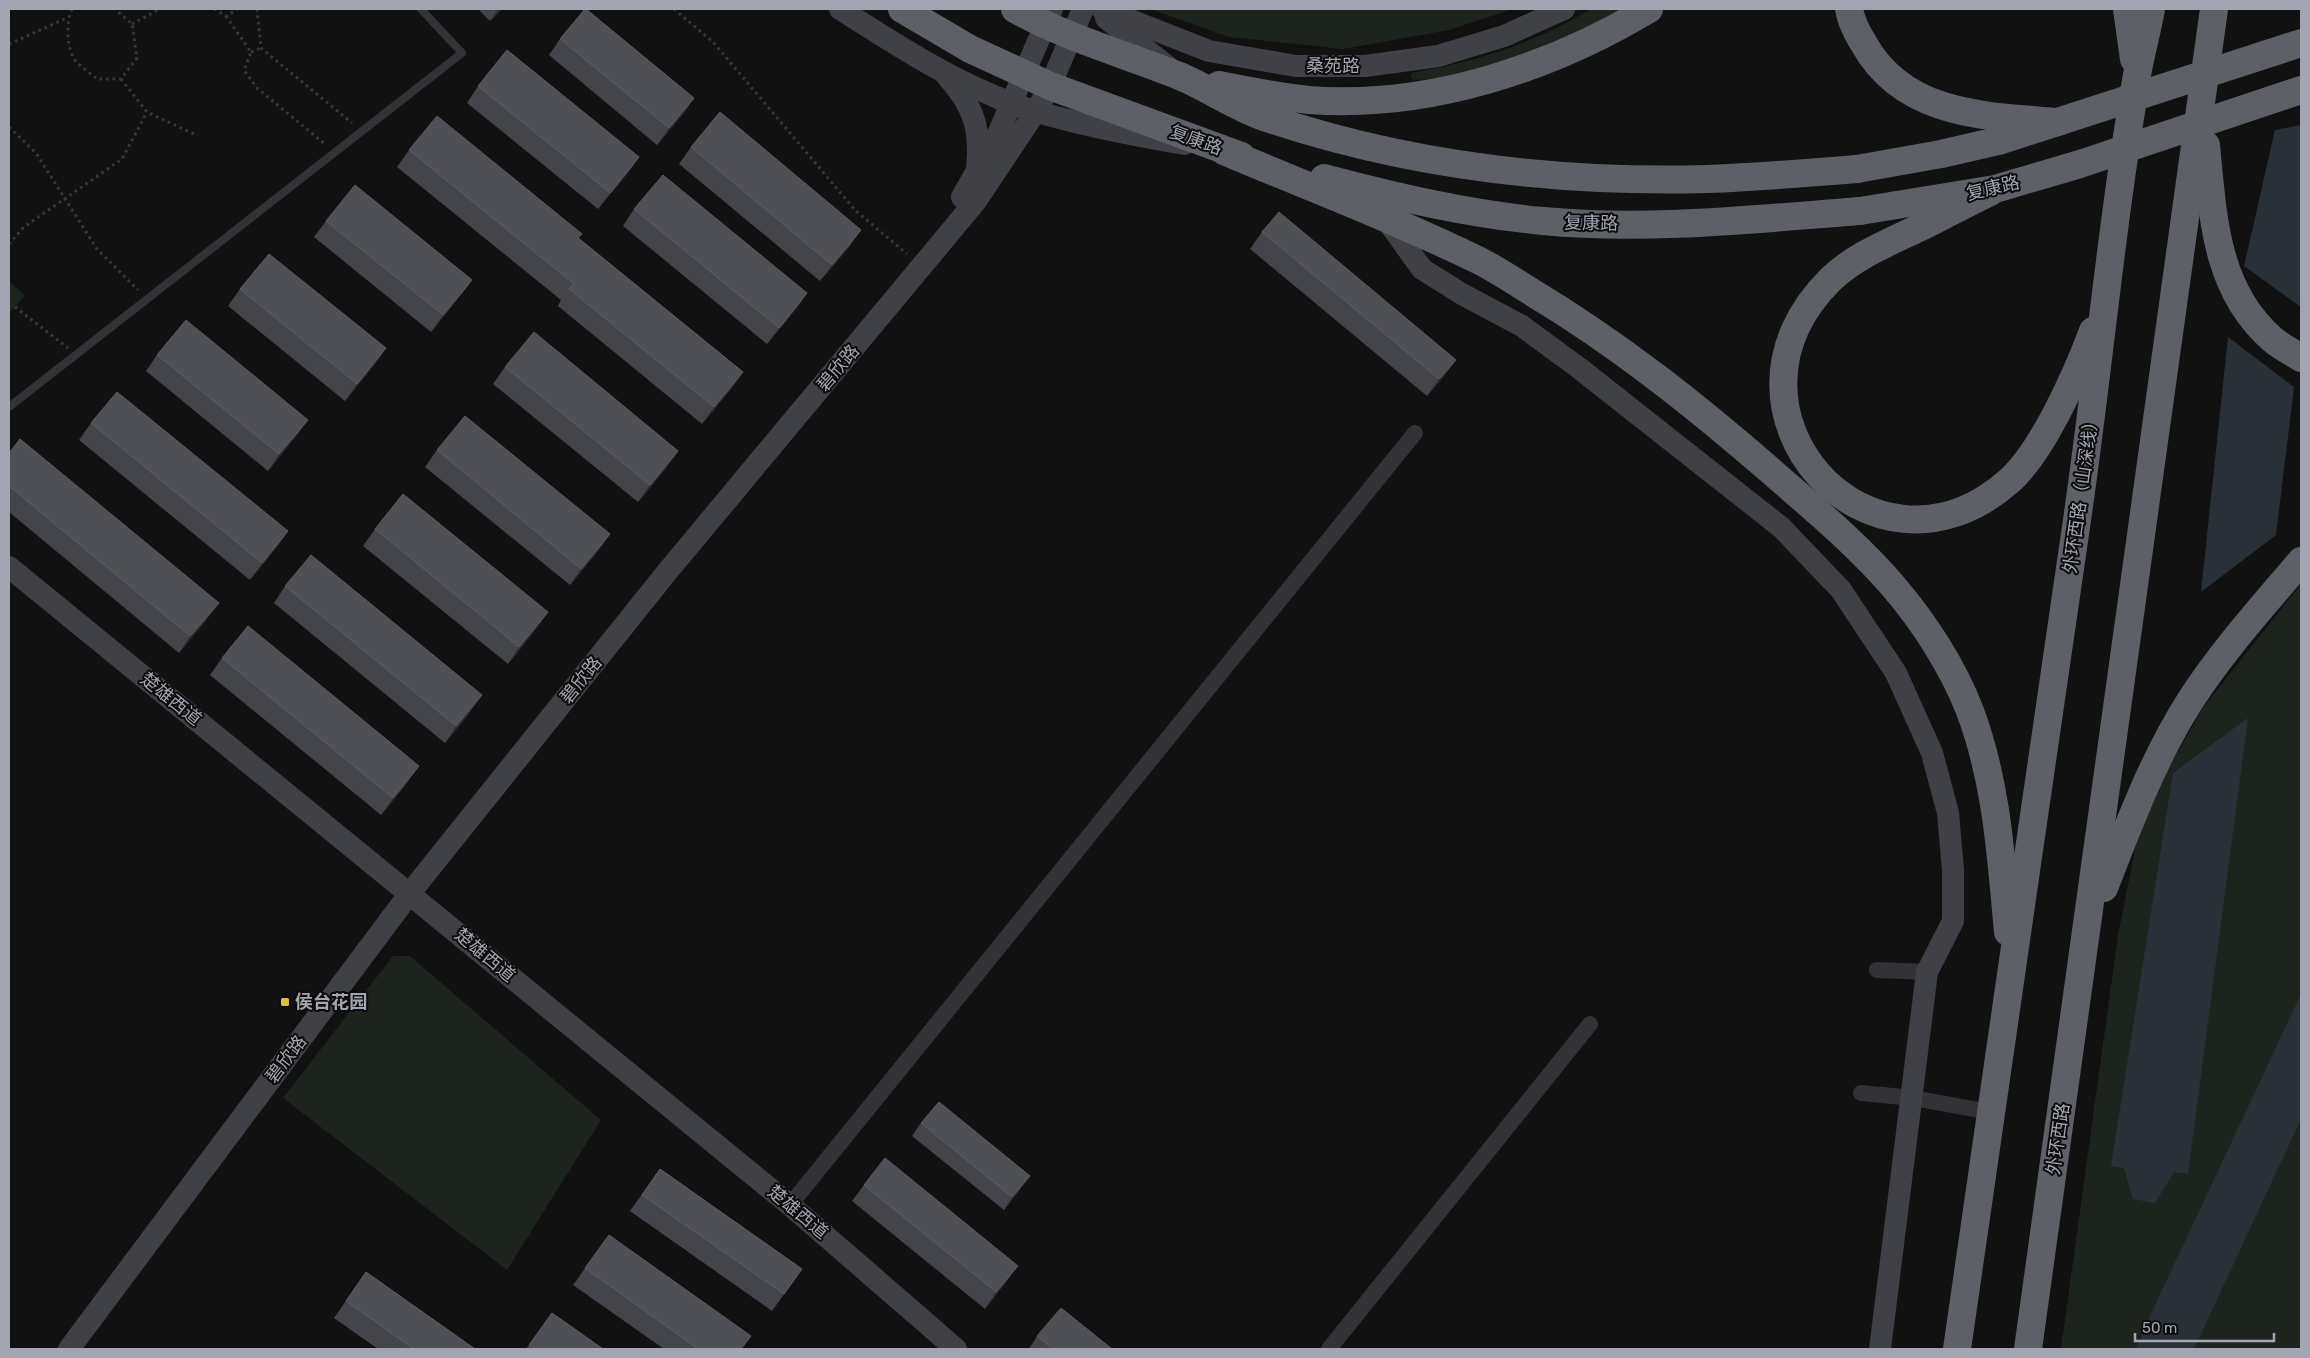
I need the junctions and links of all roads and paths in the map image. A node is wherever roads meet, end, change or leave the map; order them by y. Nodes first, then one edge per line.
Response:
1 (72, 9) edge
2 (115, 9) edge
3 (160, 9) edge
4 (214, 9) edge
5 (238, 9) edge
6 (257, 9) edge
7 (421, 9) edge
8 (674, 9) edge
9 (840, 9) edge
10 (902, 9) edge
11 (1083, 9) edge
12 (1094, 9) edge
13 (1102, 9) edge
14 (1564, 9) edge
15 (1649, 9) edge
16 (1849, 9) edge
17 (2127, 9) edge
18 (2151, 9) edge
19 (2214, 9) edge
20 (1019, 10) edge
21 (226, 16) junction
22 (1049, 16) edge
23 (68, 18) junction
24 (132, 24) junction
25 (1073, 34) junction
26 (2301, 43) edge
27 (9, 44) edge
28 (262, 48) junction
29 (252, 52) junction
30 (942, 70) junction
31 (1034, 74) junction
32 (2137, 74) junction
33 (1180, 76) junction
34 (121, 79) junction
35 (2301, 90) edge
36 (2202, 97) junction
37 (2269, 101) junction
38 (2301, 102) edge
39 (1025, 107) junction
40 (148, 112) junction
41 (2058, 122) junction
42 (9, 126) edge
43 (363, 131) junction
44 (194, 134) dead end
45 (1224, 151) junction
46 (336, 152) junction
47 (976, 173) junction
48 (1996, 189) junction
49 (64, 200) junction
50 (1386, 219) junction
51 (9, 244) edge
52 (912, 258) junction
53 (2105, 297) junction
54 (148, 299) junction
55 (14, 307) dead end
56 (77, 354) junction
57 (2301, 358) edge
58 (9, 407) edge
59 (1415, 433) dead end
60 (2301, 561) edge
61 (9, 568) edge
62 (404, 888) junction
63 (2087, 929) junction
64 (1877, 970) dead end
65 (1927, 972) junction
66 (2012, 978) junction
67 (1590, 1024) dead end
68 (1860, 1093) dead end
69 (1913, 1098) junction
70 (1990, 1112) junction
71 (790, 1205) junction
72 (951, 1348) edge
73 (52, 1349) edge
74 (69, 1349) edge
75 (1330, 1349) edge
76 (1880, 1349) edge
77 (1957, 1349) edge
78 (2028, 1349) edge

1 - 23 path
2 - 24 path
3 - 24 path
4 - 21 path
5 - 21 path
6 - 28 path
7 - 43 lane
8 - 52 path
9 - 30 street
10 - 31 highway, 复康路
11 - 25 street, 碧欣路
12 - 33 street
13 - 14 street, 桑苑路
15 - 33 highway
16 - 41 highway
17 - 32 highway
18 - 32 highway, 外环西路（山深线）
19 - 36 highway
20 - 22 highway
20 - 31 street
21 - 29 path
22 - 25 highway
22 - 31 street, 碧欣路
23 - 27 path
23 - 34 path
24 - 34 path
25 - 31 street, 碧欣路
25 - 33 highway
26 - 41 highway, bridge
28 - 29 path
28 - 43 path
29 - 46 path
30 - 39 street
30 - 47 street
31 - 39 street, 碧欣路
31 - 45 highway, 复康路
32 - 53 highway, 外环西路（山深线）
33 - 41 highway, bridge
34 - 40 path
35 - 37 highway, 复康路, bridge
36 - 57 highway
36 - 63 highway
37 - 38 highway
37 - 48 highway, 复康路, bridge
39 - 45 street
39 - 47 street, 碧欣路
39 - 62 street, 碧欣路
40 - 44 path
40 - 49 path
42 - 49 path
43 - 46 lane
45 - 48 highway, 复康路, bridge
45 - 50 highway
46 - 54 lane
47 - 52 street, 碧欣路
48 - 53 highway
49 - 51 path
49 - 54 path
50 - 65 street
50 - 66 highway
52 - 62 street, 碧欣路
53 - 66 highway, 外环西路（山深线）
54 - 56 lane
55 - 56 path
56 - 58 lane
59 - 71 street
60 - 63 highway
61 - 62 street, 楚雄西道
62 - 71 street, 楚雄西道
62 - 73 street, 碧欣路
62 - 74 street, 碧欣路
63 - 78 highway, 外环西路
64 - 65 street
65 - 69 street
66 - 70 highway
67 - 75 street
68 - 69 street
69 - 70 street
69 - 76 street
70 - 77 highway
71 - 72 street, 楚雄西道

